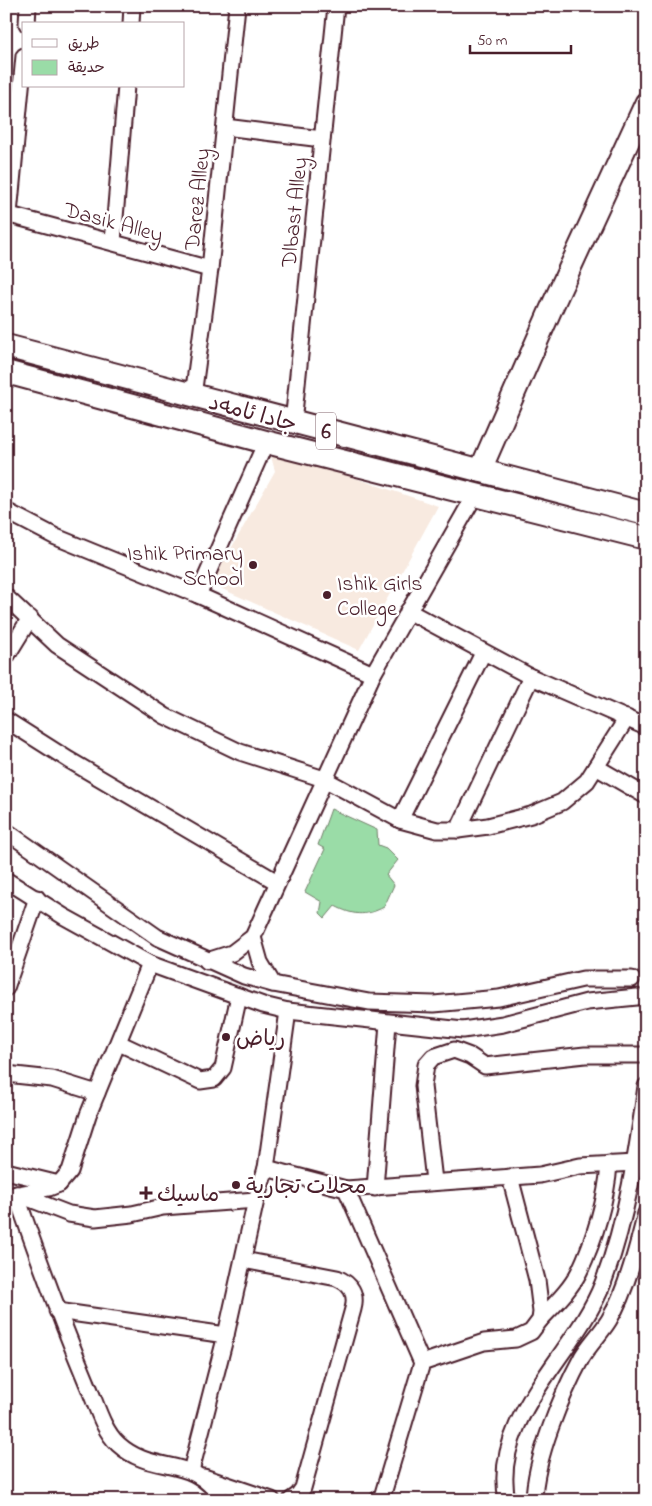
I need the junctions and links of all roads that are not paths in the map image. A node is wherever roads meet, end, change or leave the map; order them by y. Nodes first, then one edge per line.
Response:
1 (28, 6) edge
2 (132, 6) edge
3 (237, 6) edge
4 (336, 6) edge
5 (27, 22) edge
6 (131, 22) edge
7 (22, 76) edge
8 (126, 88) edge
9 (646, 103) edge
10 (225, 127) junction
11 (322, 139) junction
12 (8, 214) edge
13 (112, 242) junction
14 (210, 269) junction
15 (6, 346) edge
16 (64, 361) junction
17 (6, 372) edge
18 (107, 372) junction
19 (58, 385) junction
20 (193, 396) junction
21 (99, 397) junction
22 (293, 423) junction
23 (266, 442) junction
24 (480, 472) junction
25 (476, 495) junction
26 (6, 511) edge
27 (646, 514) edge
28 (646, 538) edge
29 (198, 596) junction
30 (6, 597) edge
31 (408, 610) junction
32 (30, 618) junction
33 (483, 653) junction
34 (6, 656) edge
35 (373, 674) junction
36 (531, 677) junction
37 (626, 718) junction
38 (6, 720) edge
39 (646, 727) edge
40 (596, 768) junction
41 (324, 779) junction
42 (646, 796) edge
43 (400, 820) junction
44 (458, 830) junction
45 (6, 831) edge
46 (6, 880) edge
47 (277, 882) junction
48 (37, 898) junction
49 (252, 937) junction
50 (12, 955) edge
51 (207, 961) junction
52 (150, 964) junction
53 (583, 979) junction
54 (632, 979) dead end
55 (273, 984) junction
56 (6, 988) edge
57 (239, 996) junction
58 (637, 997) dead end
59 (587, 1002) junction
60 (288, 1010) junction
61 (388, 1023) junction
62 (119, 1043) junction
63 (646, 1055) edge
64 (6, 1074) edge
65 (646, 1086) edge
66 (97, 1093) junction
67 (609, 1164) junction
68 (640, 1164) edge
69 (266, 1168) junction
70 (6, 1171) edge
71 (510, 1177) junction
72 (434, 1181) junction
73 (59, 1184) junction
74 (375, 1188) junction
75 (346, 1189) junction
76 (11, 1195) edge
77 (256, 1200) junction
78 (646, 1213) edge
79 (243, 1260) junction
80 (57, 1311) junction
81 (540, 1320) junction
82 (226, 1334) junction
83 (422, 1362) junction
84 (197, 1474) junction
85 (222, 1500) edge
86 (272, 1500) edge
87 (290, 1500) edge
88 (377, 1500) edge
89 (507, 1500) edge
90 (534, 1500) edge

1 - 5 street
2 - 6 street
3 - 10 street, Darez Alley
4 - 11 street, Dlbast Alley
7 - 12 street
8 - 13 street
9 - 24 street
10 - 11 street
10 - 14 street, Darez Alley
11 - 22 street, Dlbast Alley
12 - 13 street, Dasik Alley
13 - 14 street, Dasik Alley
14 - 20 street, Darez Alley
15 - 16 main road, جادا ئامەد / 6
16 - 18 main road, جادا ئامەد / 6
16 - 19 main road
17 - 19 main road, جادا ئامەد / 6
18 - 20 main road, جادا ئامەد / 6
18 - 21 main road
19 - 21 main road, جادا ئامەد / 6
20 - 22 main road, جادا ئامەد / 6
21 - 23 main road, جادا ئامەد / 6
22 - 24 main road, جادا ئامەد / 6
23 - 25 main road, جادا ئامەد / 6
23 - 29 street
24 - 27 main road, جادا ئامەد / 6
25 - 28 main road, جادا ئامەد / 6
25 - 31 street
26 - 29 street
29 - 35 street
30 - 32 street
31 - 33 street
31 - 35 street
32 - 34 street
32 - 41 street
33 - 36 street
33 - 43 street
35 - 41 street
36 - 37 street
36 - 44 street
37 - 39 street
37 - 40 street
38 - 47 street
40 - 42 street
40 - 44 street
41 - 43 street
41 - 47 street
43 - 44 street
45 - 51 street
46 - 48 street
47 - 49 street
48 - 50 street
48 - 52 street
49 - 51 street
49 - 55 street
50 - 56 street
51 - 55 street
52 - 57 street
52 - 62 street
53 - 54 street
53 - 55 street
53 - 59 street
57 - 60 street
57 - 62 street
58 - 59 street
59 - 61 street
60 - 61 street
60 - 69 street
61 - 74 street
62 - 66 street
63 - 72 street
64 - 66 street
65 - 68 street
66 - 73 street
67 - 68 street
67 - 71 street
67 - 81 street
68 - 89 street
69 - 75 street
69 - 77 street
70 - 73 street
71 - 72 street
71 - 81 street
72 - 74 street
73 - 76 street
74 - 75 street
75 - 83 street
76 - 77 street
76 - 80 street
77 - 79 street
78 - 90 street
79 - 82 street
79 - 87 street
80 - 82 street
80 - 84 street
81 - 83 street
82 - 84 street
83 - 88 street
84 - 85 street
84 - 86 street

